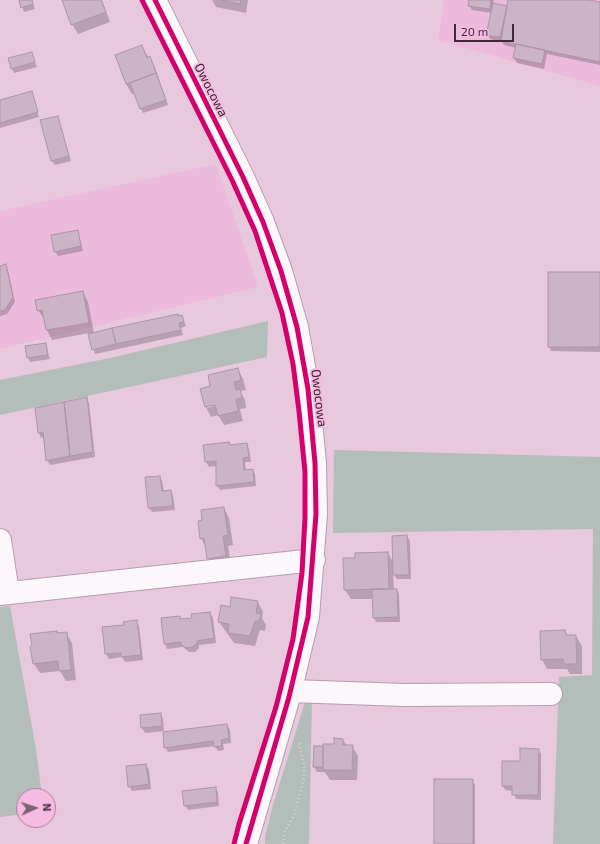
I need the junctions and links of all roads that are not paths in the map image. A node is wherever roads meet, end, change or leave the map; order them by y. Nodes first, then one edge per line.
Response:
1 (155, 0) edge
2 (0, 540) edge
3 (314, 560) junction
4 (4, 593) edge
5 (291, 691) junction
6 (551, 694) dead end
7 (246, 844) edge

1 - 3 street, Owocowa
2 - 4 street
3 - 4 street
3 - 5 street, Owocowa
5 - 6 street
5 - 7 street, Owocowa

